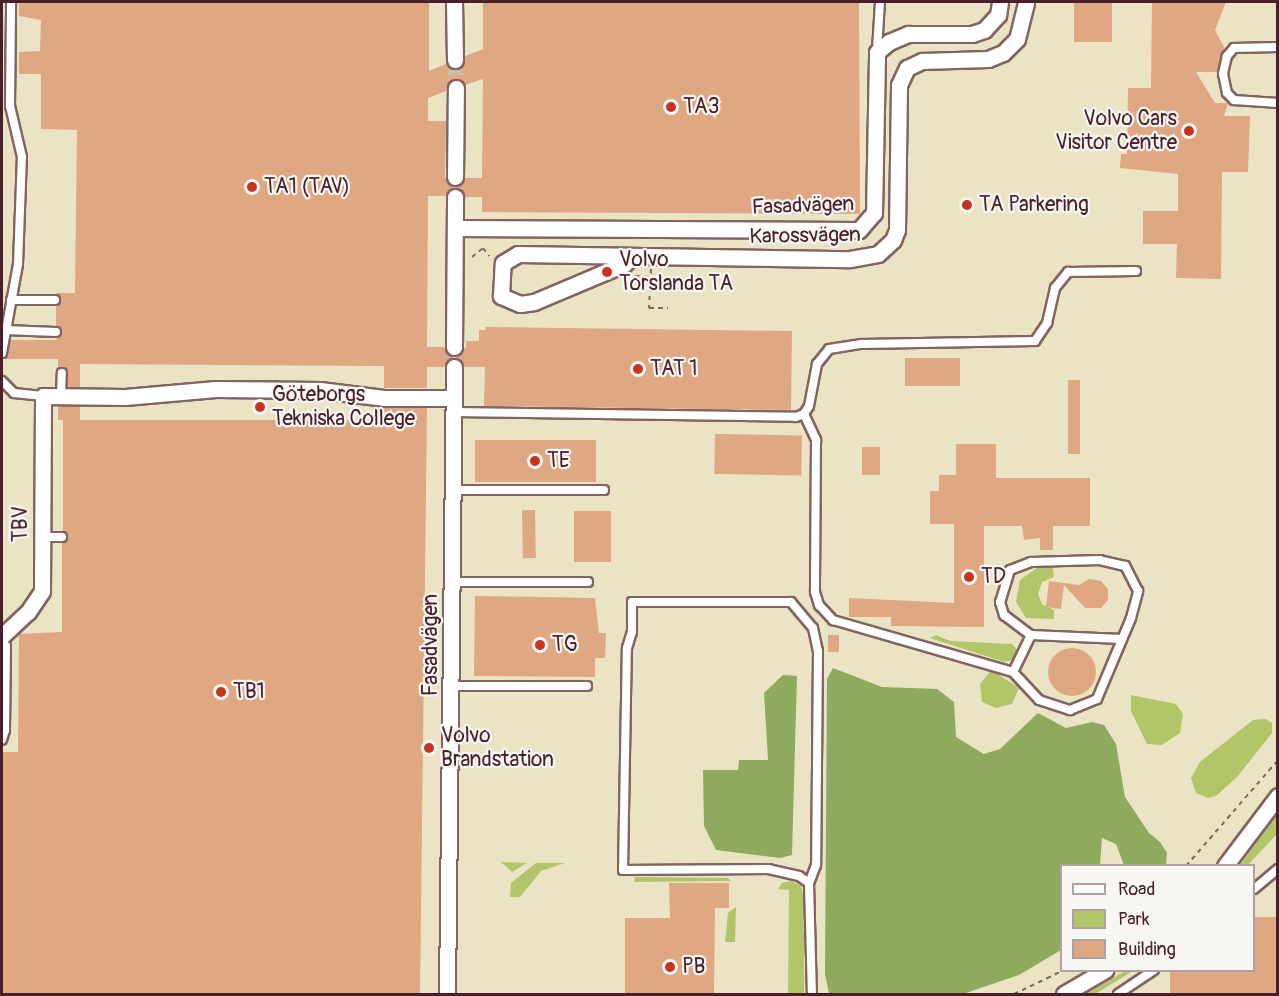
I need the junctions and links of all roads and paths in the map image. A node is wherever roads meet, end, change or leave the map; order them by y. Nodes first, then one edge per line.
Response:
1 (11, 2) edge
2 (454, 2) edge
3 (880, 2) edge
4 (1000, 2) edge
5 (1026, 2) edge
6 (1278, 47) edge
7 (877, 52) junction
8 (455, 60) tunnel mouth
9 (456, 88) tunnel mouth
10 (1278, 103) edge
11 (455, 177) dead end
12 (455, 196) dead end
13 (455, 228) junction
14 (632, 257) junction
15 (651, 265) dead end
16 (1136, 271) dead end
17 (631, 275) dead end
18 (650, 277) junction
19 (11, 300) junction
20 (55, 300) dead end
21 (668, 308) dead end
22 (5, 330) junction
23 (56, 332) dead end
24 (454, 347) dead end
25 (2, 353) edge
26 (454, 367) dead end
27 (62, 373) dead end
28 (2, 381) edge
29 (43, 396) junction
30 (62, 396) junction
31 (454, 405) junction
32 (804, 414) junction
33 (453, 490) junction
34 (604, 490) dead end
35 (42, 537) junction
36 (62, 537) dead end
37 (453, 582) junction
38 (588, 582) dead end
39 (1031, 634) junction
40 (2, 636) edge
41 (1122, 639) junction
42 (2, 644) edge
43 (1012, 672) junction
44 (452, 686) junction
45 (586, 686) dead end
46 (2, 740) edge
47 (1278, 760) edge
48 (1278, 796) edge
49 (1188, 864) edge
50 (1227, 864) edge
51 (1278, 869) edge
52 (809, 883) junction
53 (1255, 888) edge
54 (1060, 972) edge
55 (1102, 972) edge
56 (1151, 972) edge
57 (447, 994) edge
58 (812, 994) edge
59 (1014, 994) edge
60 (1064, 994) edge
61 (1118, 994) edge

1 - 19 lane
2 - 8 street
3 - 7 lane
4 - 7 street
5 - 14 street, Karossvägen
6 - 10 lane
7 - 13 street, Fasadvägen
9 - 11 street
12 - 13 street
13 - 24 street
14 - 14 street, Karossvägen
15 - 18 path
16 - 32 lane
17 - 18 path
18 - 21 path
19 - 20 lane
19 - 22 lane
22 - 23 lane
22 - 25 lane
26 - 31 street, Fasadvägen
27 - 30 lane
28 - 29 lane
29 - 30 street
29 - 35 street, TBV
30 - 31 street
31 - 32 lane
31 - 33 street, Fasadvägen
32 - 43 lane
33 - 34 lane
33 - 37 street, Fasadvägen
35 - 36 lane
35 - 40 street, TBV
37 - 38 lane
37 - 44 street, Fasadvägen
39 - 41 lane
39 - 41 lane
39 - 43 lane
41 - 43 lane
42 - 46 lane
44 - 45 lane
44 - 57 street, Fasadvägen
47 - 49 path
48 - 50 street
51 - 53 lane
52 - 52 lane
52 - 58 lane
54 - 59 path
55 - 60 street
56 - 61 lane

